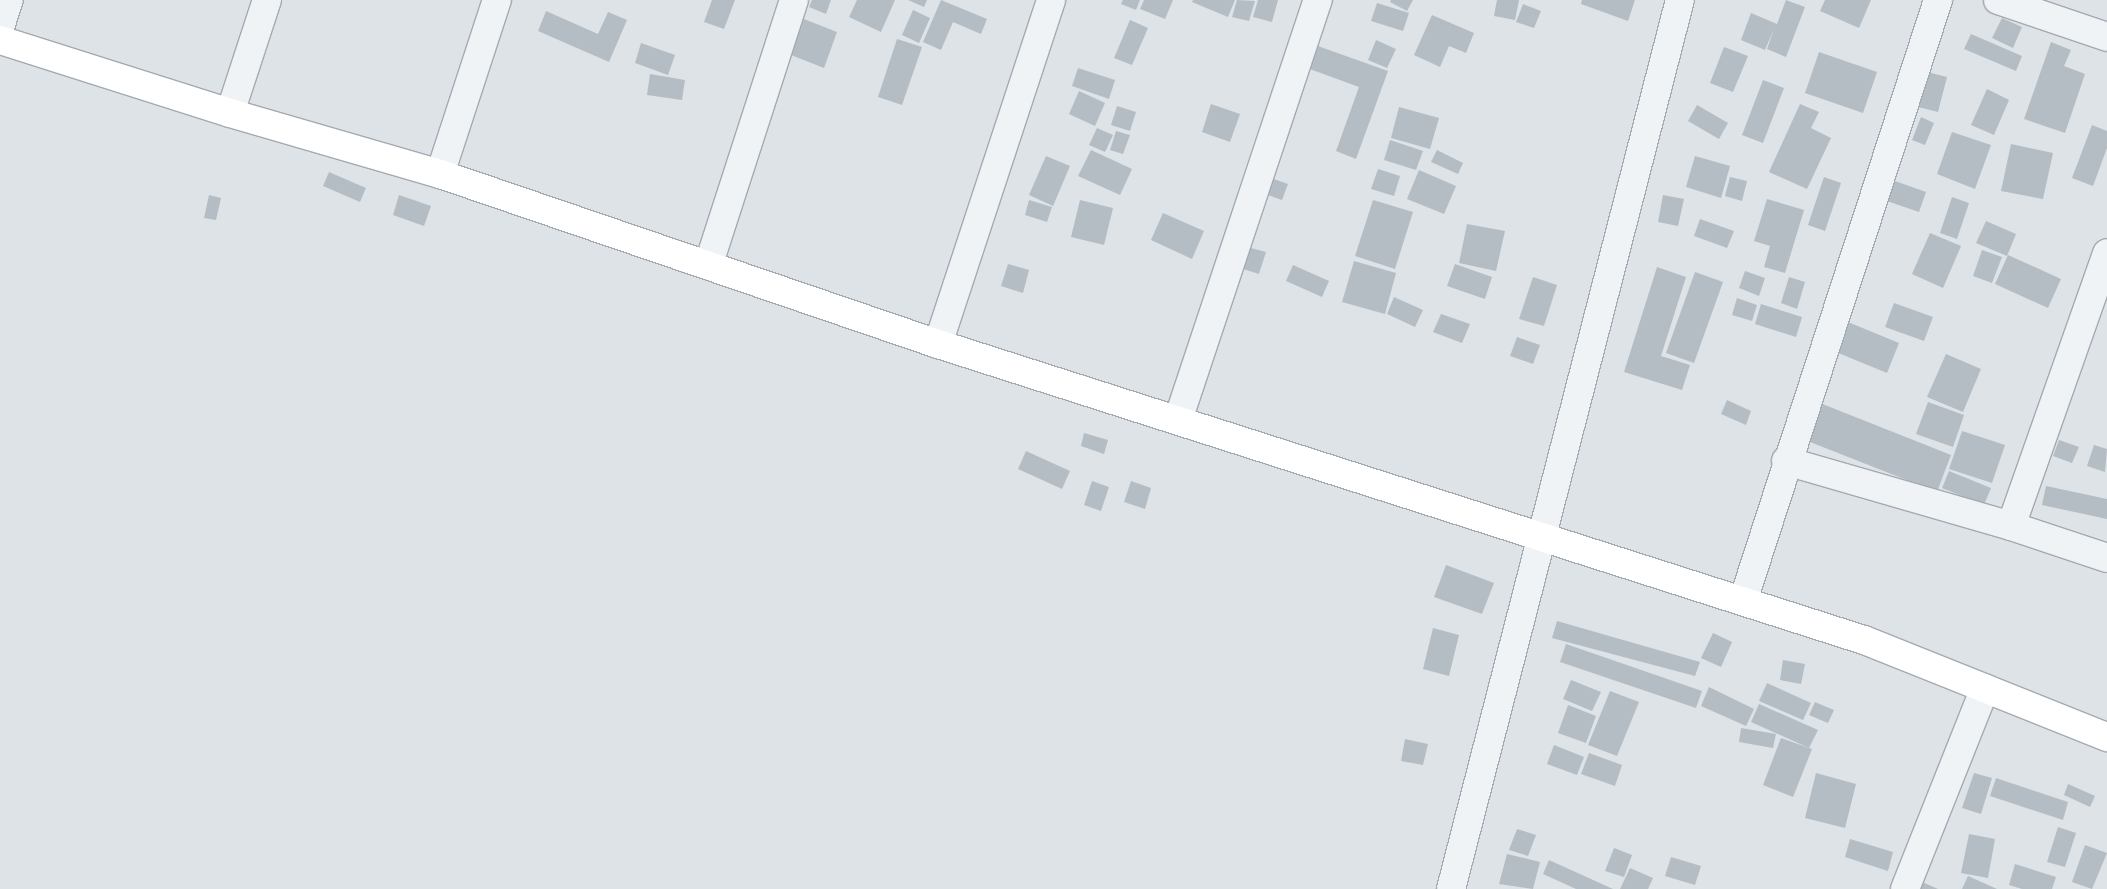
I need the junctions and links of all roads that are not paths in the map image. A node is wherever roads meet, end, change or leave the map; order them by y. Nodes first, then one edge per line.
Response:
1 (9, 0) edge
2 (267, 0) edge
3 (497, 0) edge
4 (794, 0) edge
5 (1051, 0) edge
6 (1318, 0) edge
7 (1680, 0) edge
8 (1938, 0) edge
9 (1998, 0) edge
10 (0, 26) edge
11 (2107, 37) edge
12 (0, 40) edge
13 (230, 113) junction
14 (440, 174) junction
15 (2107, 253) edge
16 (708, 263) junction
17 (938, 344) junction
18 (1178, 420) junction
19 (1786, 461) junction
20 (2011, 526) junction
21 (1542, 538) junction
22 (2107, 558) edge
23 (1743, 601) junction
24 (1985, 688) junction
25 (2107, 736) edge
26 (1450, 889) edge
27 (1905, 889) edge

1 - 10 street
2 - 13 street
3 - 14 street
4 - 16 street
5 - 17 street
6 - 18 street
7 - 21 street
8 - 19 street
9 - 11 street
12 - 13 main road
13 - 14 main road
14 - 16 main road
15 - 20 street
16 - 17 main road
17 - 18 main road
18 - 21 main road
19 - 20 street
19 - 23 street
20 - 22 street
21 - 23 main road
21 - 26 street
23 - 24 main road
24 - 25 main road
24 - 27 street

